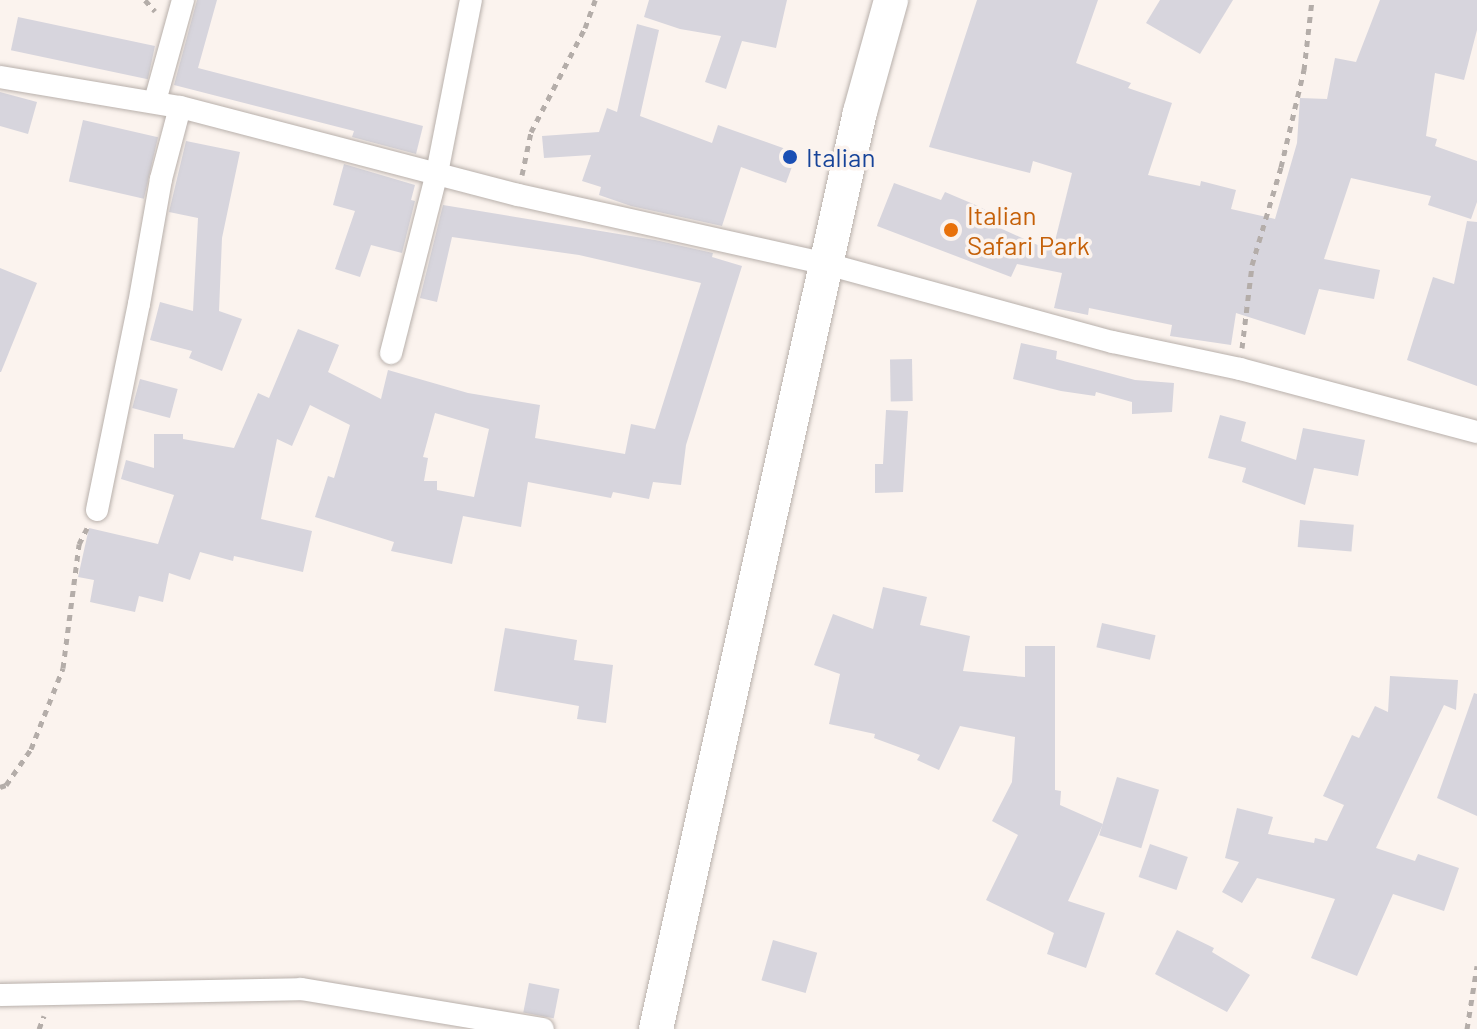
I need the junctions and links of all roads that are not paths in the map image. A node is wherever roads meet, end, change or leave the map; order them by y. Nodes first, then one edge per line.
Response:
1 (183, 0) edge
2 (471, 0) edge
3 (891, 0) edge
4 (0, 77) edge
5 (155, 101) junction
6 (180, 107) junction
7 (437, 173) junction
8 (827, 264) junction
9 (391, 353) dead end
10 (1477, 432) edge
11 (97, 510) road end
12 (0, 995) edge
13 (543, 1029) edge
14 (656, 1029) edge

1 - 5 street
2 - 7 street
3 - 8 main road
4 - 5 street
5 - 6 street
6 - 7 street
6 - 11 street
7 - 8 street
7 - 9 street
8 - 10 street
8 - 14 main road
12 - 13 street

